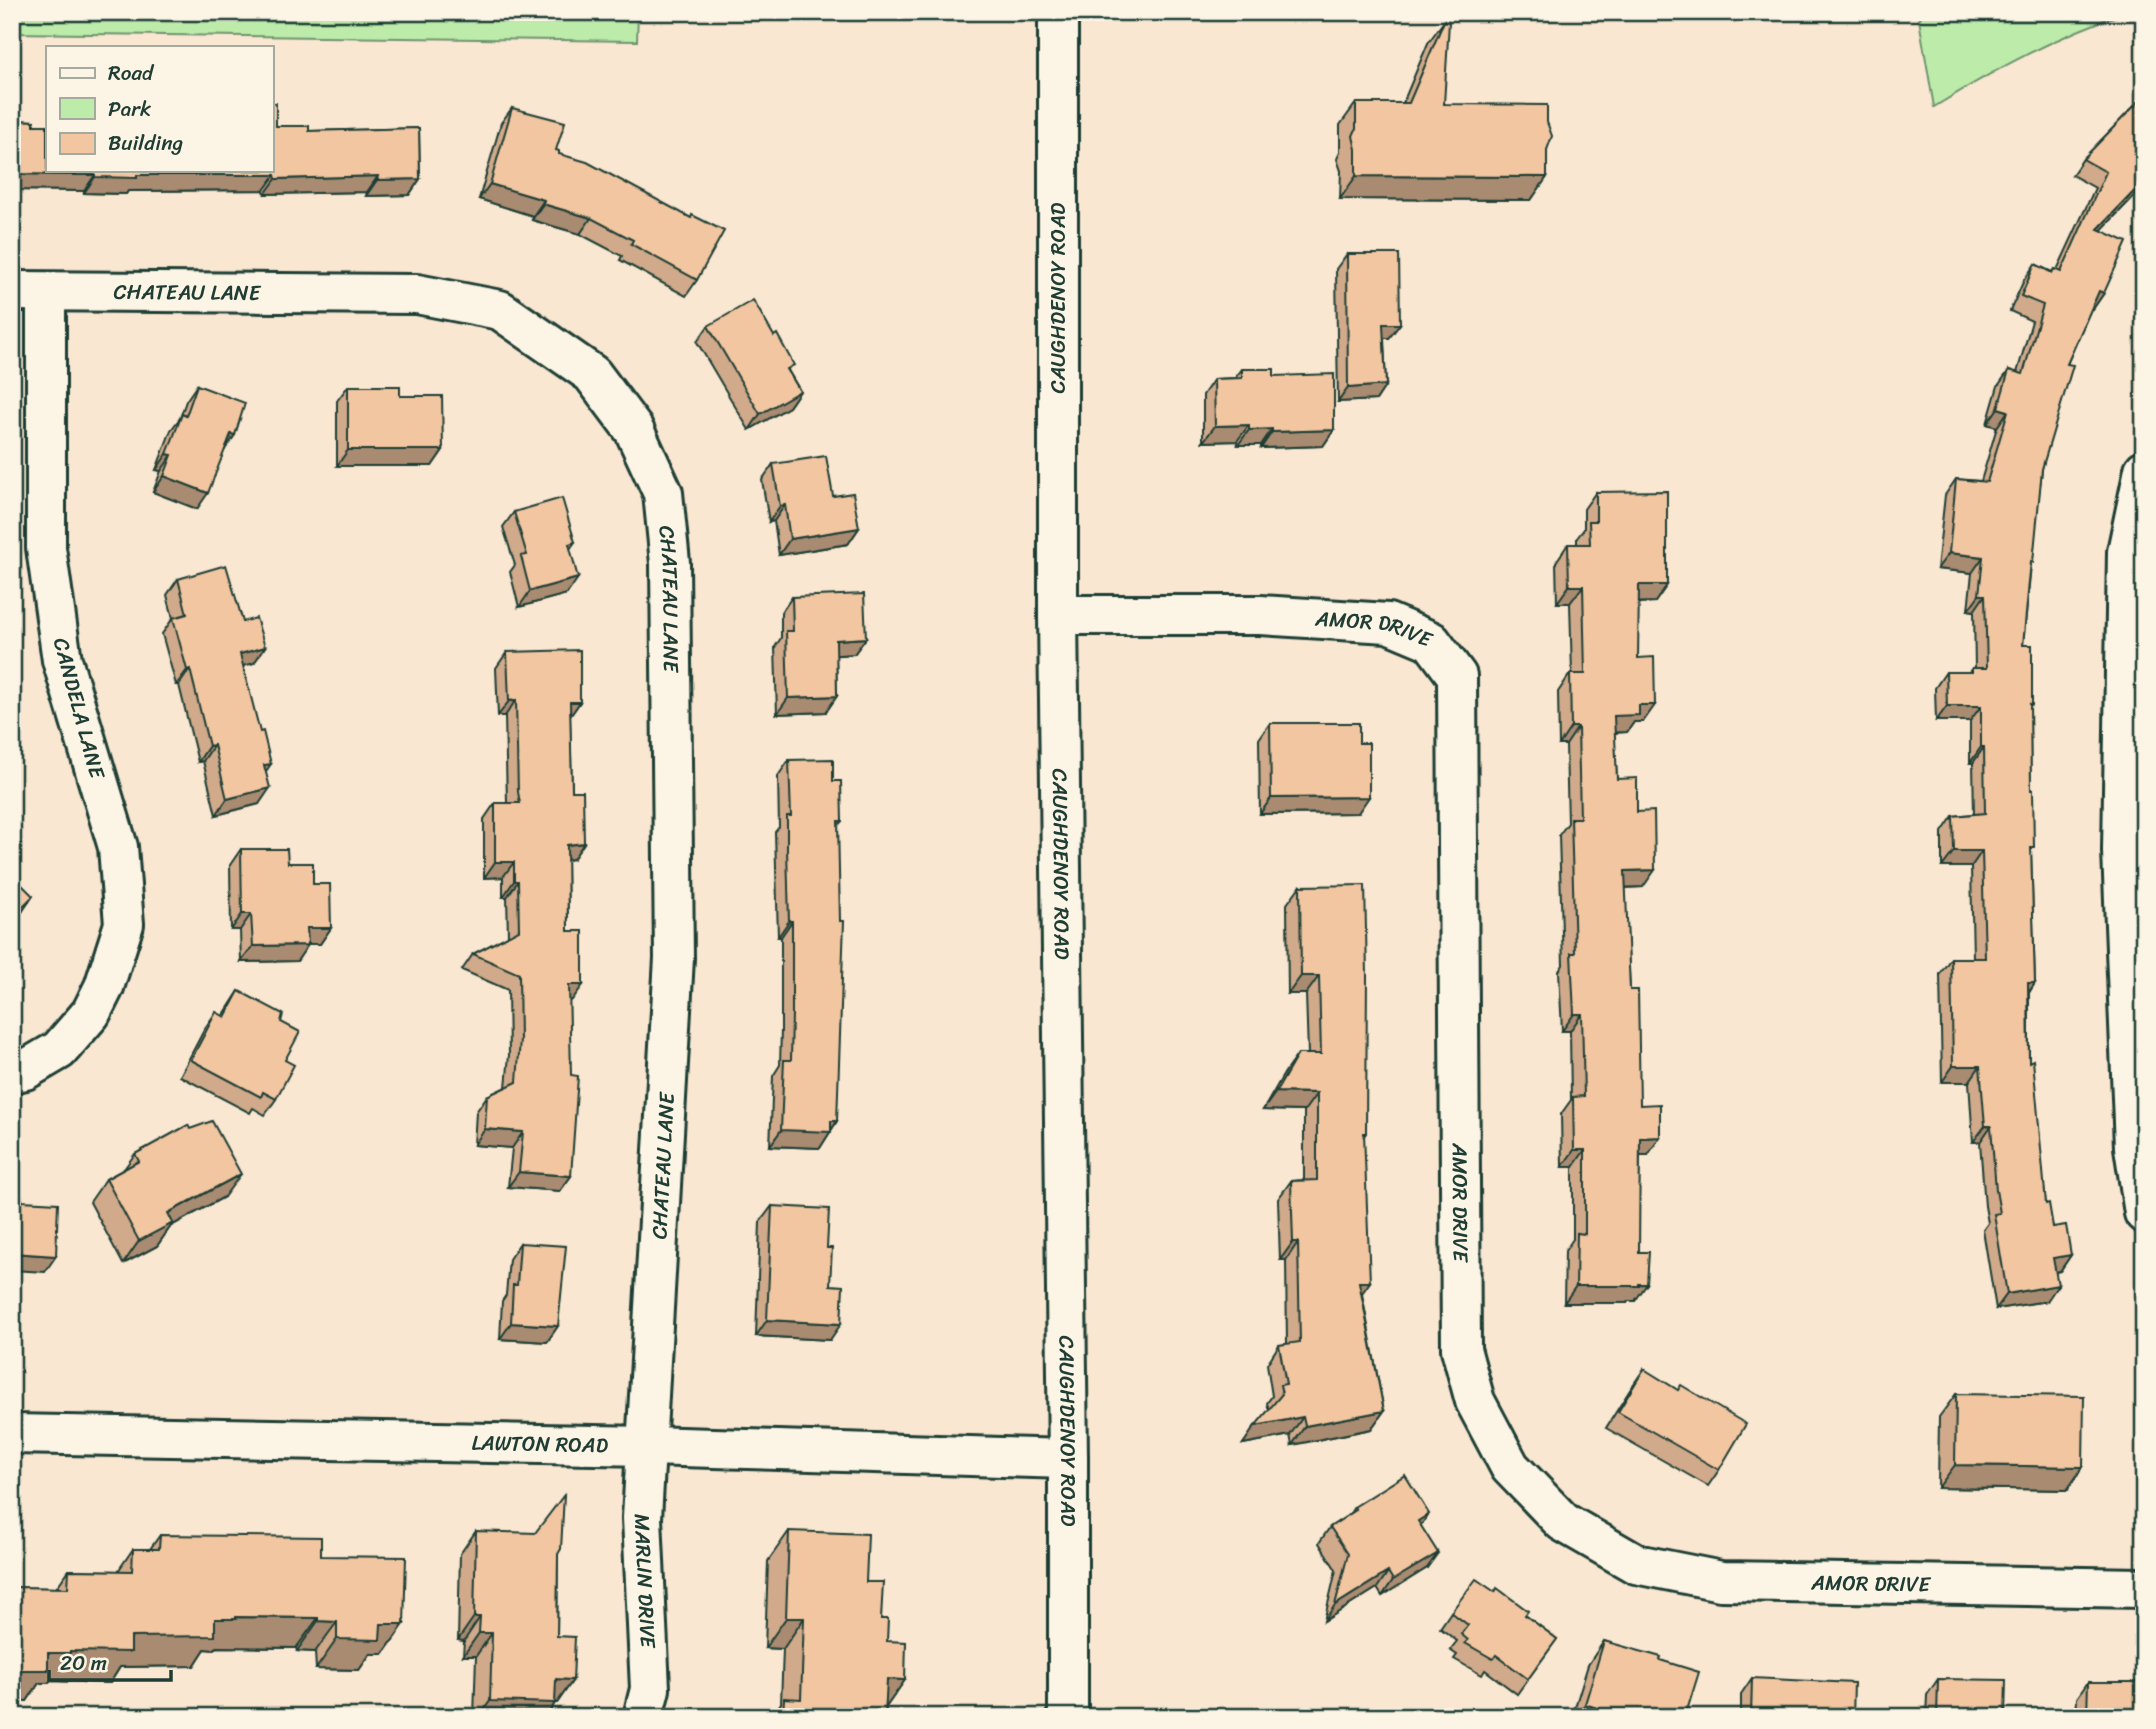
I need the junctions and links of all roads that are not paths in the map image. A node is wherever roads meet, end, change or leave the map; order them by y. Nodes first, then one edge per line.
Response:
1 (1058, 12) edge
2 (29, 292) edge
3 (2144, 470) edge
4 (1058, 615) junction
5 (12, 1073) edge
6 (2144, 1213) edge
7 (12, 1434) edge
8 (648, 1446) junction
9 (1068, 1459) junction
10 (2144, 1588) edge
11 (643, 1717) edge
12 (1068, 1717) edge

1 - 4 street, CAUGHDENOY ROAD
2 - 5 street, CANDELA LANE
2 - 8 street, CHATEAU LANE
3 - 6 street
4 - 9 street, CAUGHDENOY ROAD
4 - 10 street, AMOR DRIVE
7 - 8 street, LAWTON ROAD
8 - 9 street, LAWTON ROAD
8 - 11 street, MARLIN DRIVE
9 - 12 street, CAUGHDENOY ROAD

